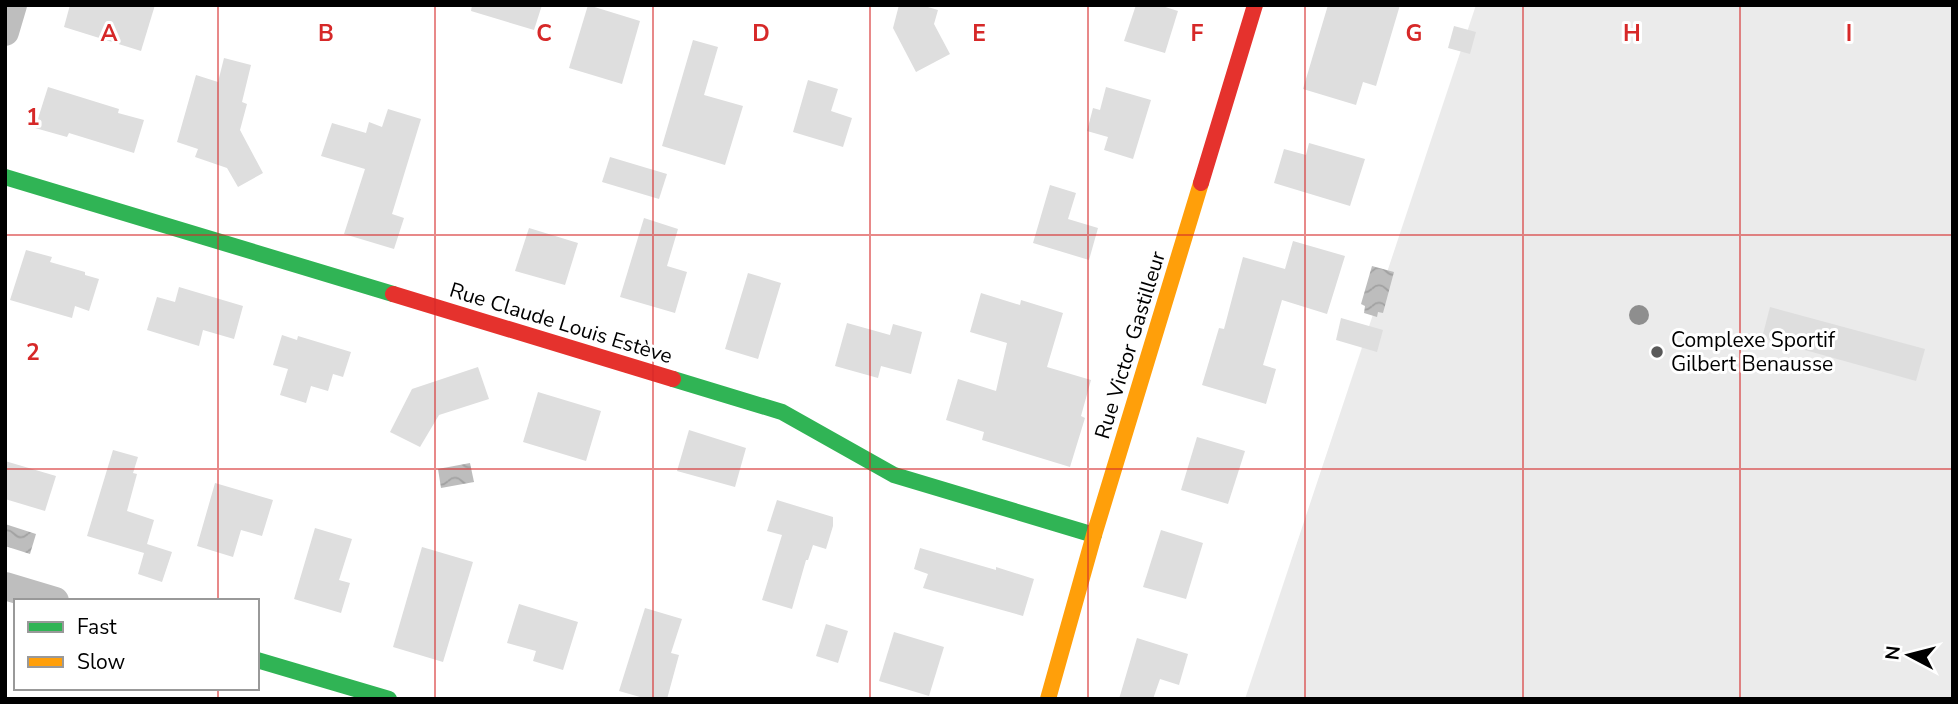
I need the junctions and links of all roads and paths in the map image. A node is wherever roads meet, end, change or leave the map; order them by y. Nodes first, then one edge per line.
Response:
1 (13, 5) edge
2 (1255, 5) edge
3 (5, 32) edge
4 (5, 177) edge
5 (1094, 535) junction
6 (5, 586) edge
7 (48, 599) edge
8 (259, 661) edge
9 (389, 699) edge
10 (1048, 699) edge

1 - 3 street
2 - 5 street, Rue Victor Gastilleur
4 - 5 street, Rue Claude Louis Estève
5 - 10 street, Rue Victor Gastilleur
6 - 7 street
8 - 9 street

